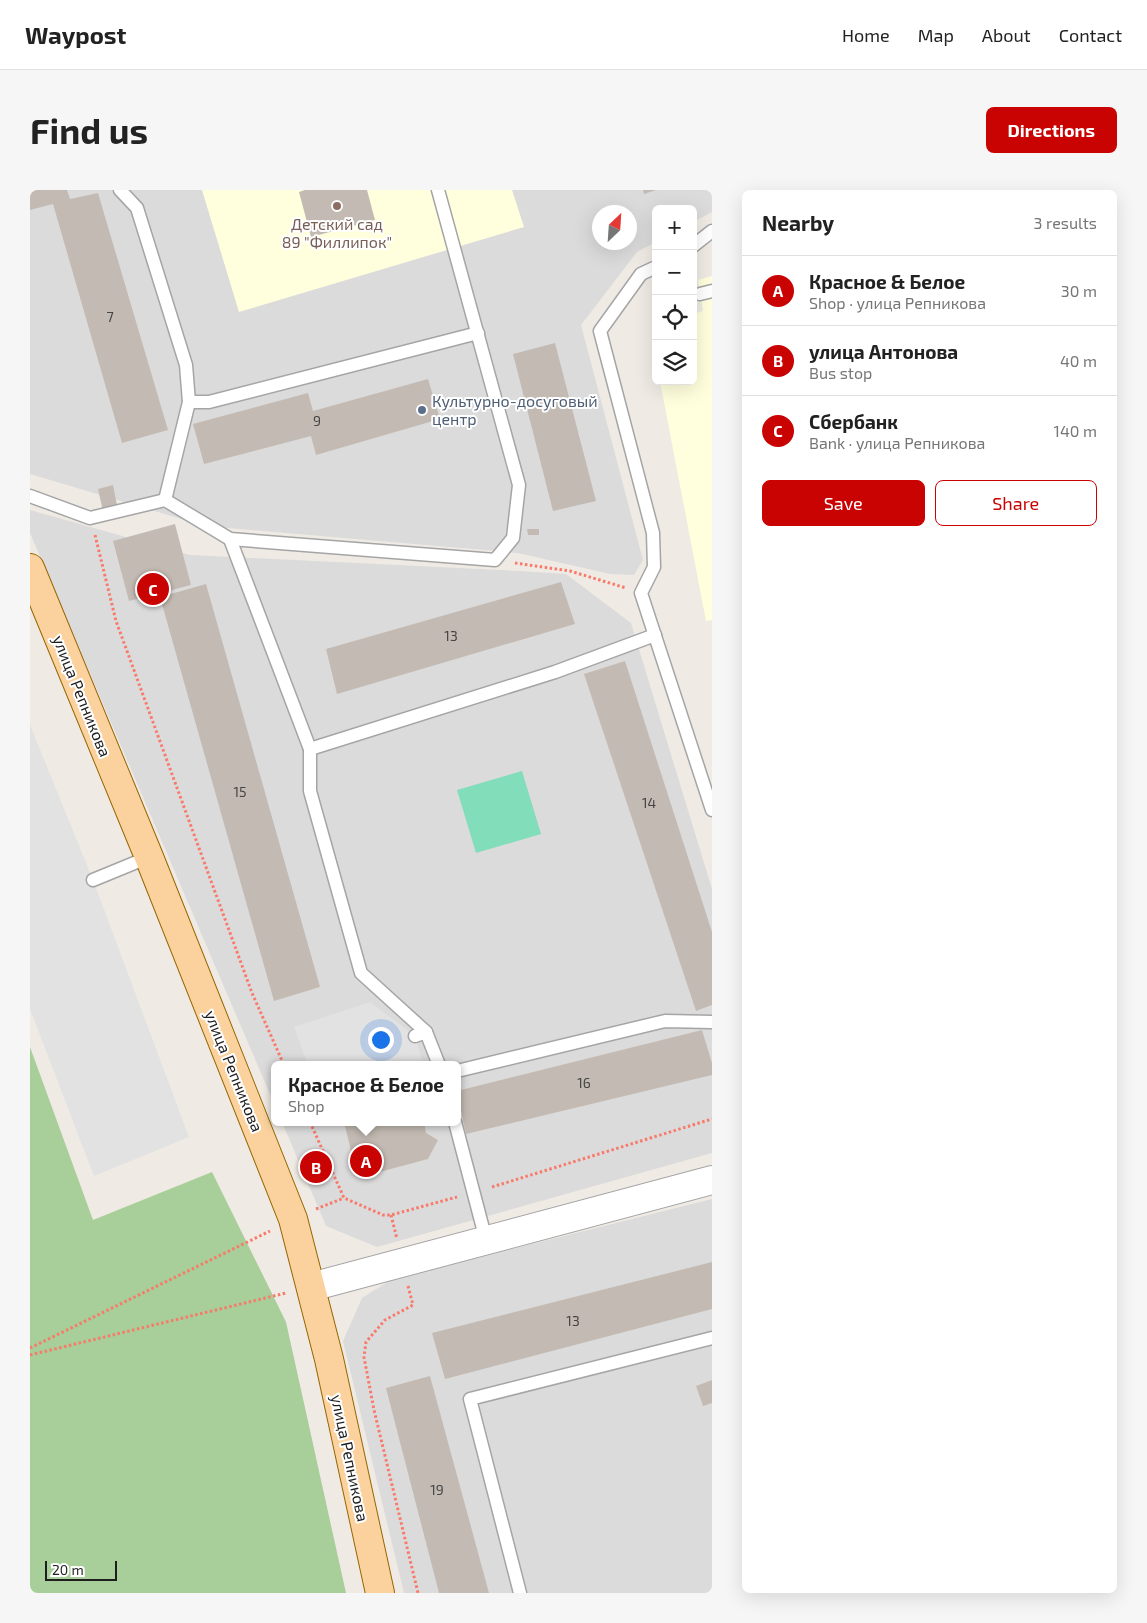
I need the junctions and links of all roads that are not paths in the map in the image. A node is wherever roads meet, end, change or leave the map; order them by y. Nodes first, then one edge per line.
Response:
1 (120, 190) edge
2 (438, 190) edge
3 (712, 231) edge
4 (697, 243) edge
5 (652, 268) edge
6 (478, 333) junction
7 (189, 402) junction
8 (30, 496) edge
9 (165, 500) junction
10 (230, 539) junction
11 (30, 568) edge
12 (655, 636) junction
13 (310, 749) junction
14 (712, 810) edge
15 (149, 857) junction
16 (93, 880) dead end
17 (712, 1022) edge
18 (437, 1061) edge
19 (461, 1070) edge
20 (456, 1126) edge
21 (712, 1180) edge
22 (486, 1240) junction
23 (311, 1287) junction
24 (712, 1338) edge
25 (380, 1593) edge
26 (520, 1593) edge

1 - 7 lane
2 - 6 lane
3 - 4 lane
5 - 12 lane
6 - 7 lane
6 - 10 lane
7 - 9 lane
8 - 9 lane
9 - 10 lane
10 - 13 lane
11 - 15 main road, улица Репникова
12 - 13 lane
12 - 14 lane
13 - 18 lane
15 - 16 lane
15 - 23 main road, улица Репникова
17 - 19 lane
20 - 22 lane
21 - 22 street
22 - 23 street
23 - 25 main road, улица Репникова
24 - 26 lane

